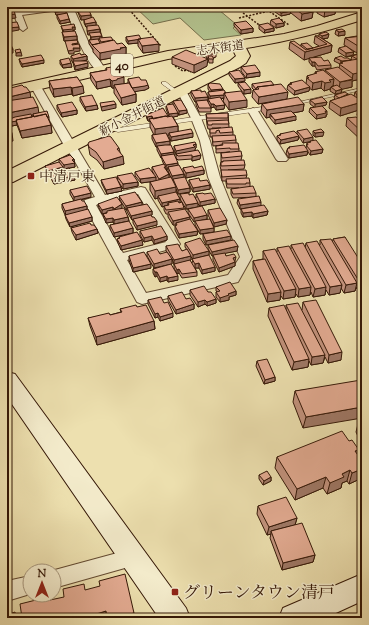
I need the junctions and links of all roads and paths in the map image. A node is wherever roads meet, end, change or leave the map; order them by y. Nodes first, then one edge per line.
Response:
1 (64, 7) edge
2 (69, 7) edge
3 (127, 7) edge
4 (243, 13) dead end
5 (248, 16) junction
6 (362, 16) edge
7 (18, 18) edge
8 (239, 18) dead end
9 (290, 26) dead end
10 (267, 30) edge
11 (238, 45) junction
12 (170, 60) junction
13 (101, 70) junction
14 (192, 72) edge
15 (164, 83) dead end
16 (35, 85) junction
17 (362, 89) edge
18 (7, 92) edge
19 (180, 92) junction
20 (290, 104) edge
21 (276, 107) edge
22 (253, 111) junction
23 (196, 118) junction
24 (107, 128) junction
25 (70, 147) junction
26 (282, 160) dead end
27 (7, 178) edge
28 (102, 199) junction
29 (119, 258) junction
30 (7, 380) edge
31 (132, 558) junction
32 (62, 577) edge
33 (22, 587) edge
34 (362, 587) edge
35 (7, 591) edge
36 (176, 618) edge
37 (293, 618) edge

1 - 7 street
2 - 13 street
3 - 12 path
4 - 5 path
5 - 8 path
5 - 9 path
5 - 10 path
6 - 11 main road, 志木街道 / 40
11 - 12 main road, 志木街道 / 40
11 - 19 main road, 新小金井街道
12 - 13 main road, 志木街道 / 40
12 - 14 path
13 - 16 main road, 志木街道 / 40
15 - 19 lane
16 - 18 main road, 志木街道 / 40
16 - 25 street
17 - 20 lane
19 - 23 street
19 - 24 main road, 新小金井街道
21 - 22 lane
22 - 23 lane
22 - 26 street
23 - 24 lane
23 - 29 street
24 - 25 main road, 新小金井街道
25 - 27 main road, 新小金井街道
25 - 28 street
28 - 29 street
28 - 29 street
30 - 31 street
31 - 32 street
31 - 36 street
33 - 35 street
34 - 37 street

